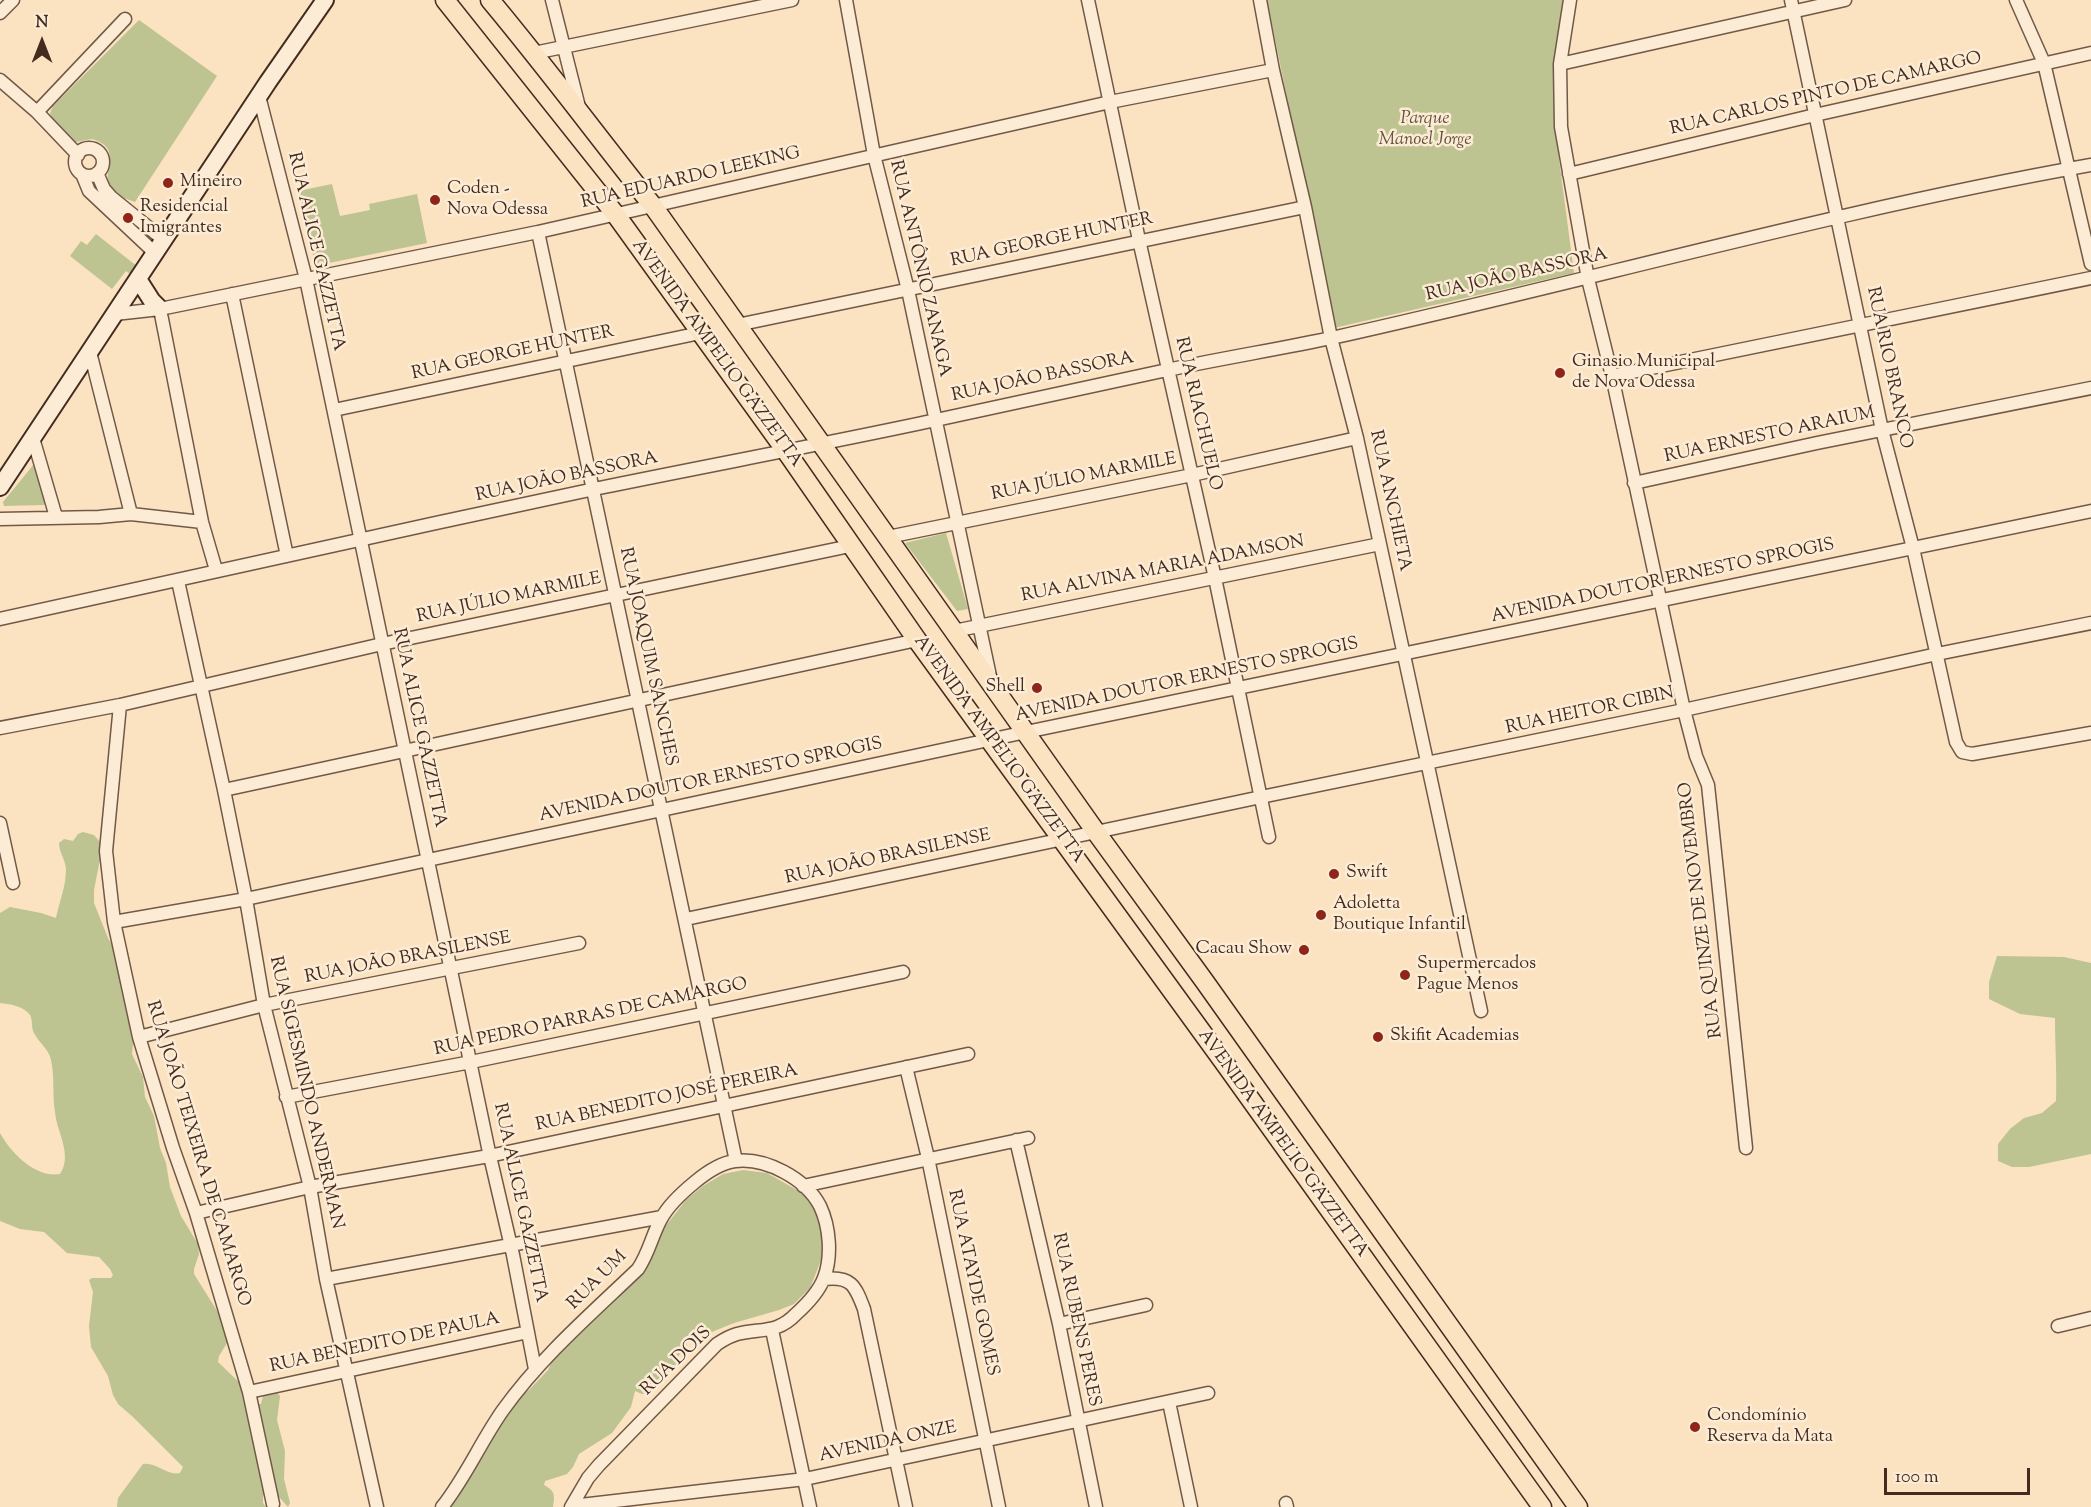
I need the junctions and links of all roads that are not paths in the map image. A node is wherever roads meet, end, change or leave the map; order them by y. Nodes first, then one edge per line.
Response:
1 (13, 0) edge
2 (325, 0) edge
3 (445, 0) edge
4 (490, 0) edge
5 (552, 0) edge
6 (792, 0) edge
7 (846, 0) edge
8 (1088, 0) edge
9 (1260, 0) edge
10 (1570, 0) edge
11 (1845, 0) edge
12 (2016, 0) edge
13 (1792, 6) edge
14 (0, 13) edge
15 (125, 19) dead end
16 (564, 46) junction
17 (534, 52) junction
18 (2091, 53) edge
19 (2044, 63) junction
20 (1560, 64) junction
21 (1273, 70) junction
22 (0, 80) edge
23 (259, 96) junction
24 (1110, 102) junction
25 (37, 112) junction
26 (1815, 115) junction
27 (581, 117) junction
28 (78, 154) junction
29 (874, 155) junction
30 (2091, 165) edge
31 (2070, 169) junction
32 (98, 173) junction
33 (82, 174) junction
34 (1569, 174) junction
35 (653, 206) junction
36 (1305, 207) junction
37 (616, 215) junction
38 (1837, 218) junction
39 (144, 223) junction
40 (538, 232) junction
41 (135, 234) junction
42 (1139, 240) junction
43 (160, 246) junction
44 (2091, 264) edge
45 (2091, 278) edge
46 (138, 279) junction
47 (306, 279) junction
48 (1588, 279) junction
49 (908, 290) junction
50 (232, 294) junction
51 (160, 309) junction
52 (115, 314) junction
53 (737, 325) junction
54 (1860, 326) junction
55 (700, 333) junction
56 (1331, 338) junction
57 (90, 352) junction
58 (566, 361) junction
59 (1169, 369) junction
60 (1612, 376) junction
61 (2091, 388) edge
62 (334, 410) junction
63 (935, 420) junction
64 (1882, 430) junction
65 (33, 438) junction
66 (1357, 438) junction
67 (821, 443) junction
68 (786, 451) junction
69 (1192, 476) junction
70 (1634, 483) junction
71 (1, 484) edge
72 (594, 489) junction
73 (2091, 511) edge
74 (131, 514) junction
75 (56, 517) junction
76 (0, 519) edge
77 (202, 522) junction
78 (958, 522) junction
79 (888, 537) junction
80 (360, 541) junction
81 (1380, 544) junction
82 (850, 546) junction
83 (1913, 548) junction
84 (286, 556) junction
85 (216, 570) junction
86 (1215, 578) junction
87 (178, 581) junction
88 (615, 596) junction
89 (1661, 600) junction
90 (0, 619) edge
91 (2091, 623) edge
92 (980, 626) junction
93 (954, 631) junction
94 (917, 640) junction
95 (382, 644) junction
96 (1937, 654) junction
97 (1404, 655) junction
98 (202, 686) junction
99 (992, 687) junction
100 (1237, 689) junction
101 (639, 699) junction
102 (120, 705) junction
103 (1684, 710) junction
104 (0, 728) edge
105 (1026, 732) junction
106 (2091, 733) edge
107 (990, 740) junction
108 (404, 750) junction
109 (1427, 764) junction
110 (224, 790) junction
111 (1261, 797) junction
112 (662, 810) junction
113 (0, 828) edge
114 (1096, 832) junction
115 (1269, 837) dead end
116 (1063, 839) junction
117 (429, 860) junction
118 (13, 883) dead end
119 (246, 898) junction
120 (686, 919) junction
121 (114, 922) junction
122 (579, 943) dead end
123 (450, 969) junction
124 (903, 972) dead end
125 (264, 1005) junction
126 (1480, 1011) dead end
127 (705, 1013) junction
128 (139, 1037) junction
129 (968, 1054) dead end
130 (471, 1062) junction
131 (906, 1067) junction
132 (1228, 1068) junction
133 (1269, 1072) junction
134 (286, 1097) junction
135 (726, 1105) junction
136 (1746, 1148) dead end
137 (489, 1156) junction
138 (928, 1158) junction
139 (736, 1161) junction
140 (798, 1182) junction
141 (310, 1187) junction
142 (196, 1213) junction
143 (662, 1218) junction
144 (510, 1245) junction
145 (326, 1279) junction
146 (824, 1279) junction
147 (1146, 1305) dead end
148 (2091, 1318) edge
149 (1059, 1324) junction
150 (2058, 1326) dead end
151 (772, 1330) junction
152 (528, 1332) junction
153 (535, 1369) junction
154 (346, 1371) junction
155 (249, 1392) junction
156 (1208, 1393) dead end
157 (1169, 1402) junction
158 (1078, 1421) junction
159 (1520, 1425) junction
160 (1494, 1439) junction
161 (985, 1440) junction
162 (896, 1460) junction
163 (805, 1479) junction
164 (273, 1504) dead end
165 (571, 1506) edge
166 (377, 1507) edge
167 (442, 1507) edge
168 (810, 1507) edge
169 (906, 1507) edge
170 (999, 1507) edge
171 (1096, 1507) edge
172 (1191, 1507) edge
173 (1542, 1507) edge
174 (1578, 1507) edge

1 - 14 street
2 - 23 main road
3 - 37 main road, AVENIDA AMPELIO GAZZETTA
4 - 17 main road, AVENIDA AMPELIO GAZZETTA
5 - 16 street
6 - 16 street
7 - 29 street, RUA ANTÔNIO ZANAGA
8 - 24 street, RUA RIACHUELO
9 - 21 street, RUA ANCHIETA
10 - 20 street, RUA QUINZE DE NOVEMBRO
11 - 13 street
12 - 19 street
13 - 20 street
13 - 26 street, RUA RIO BRANCO
15 - 25 street
16 - 17 street
16 - 27 street
17 - 27 main road, AVENIDA AMPELIO GAZZETTA
18 - 19 street, RUA CARLOS PINTO DE CAMARGO
19 - 26 street, RUA CARLOS PINTO DE CAMARGO
19 - 31 street
20 - 34 street, RUA QUINZE DE NOVEMBRO
21 - 24 street, RUA EDUARDO LEEKING
21 - 36 street, RUA ANCHIETA
22 - 25 street
23 - 43 main road
23 - 47 street, RUA ALICE GAZZETTA
24 - 29 street, RUA EDUARDO LEEKING
24 - 42 street, RUA RIACHUELO
25 - 28 street
26 - 34 street, RUA CARLOS PINTO DE CAMARGO
26 - 38 street, RUA RIO BRANCO
27 - 35 main road, AVENIDA AMPELIO GAZZETTA
28 - 32 street
28 - 33 street
29 - 35 street, RUA EDUARDO LEEKING
29 - 49 street, RUA ANTÔNIO ZANAGA
30 - 31 street, RUA JOÃO BASSORA
31 - 38 street, RUA JOÃO BASSORA
31 - 44 street
32 - 33 street
32 - 39 street
33 - 41 street
34 - 48 street, RUA QUINZE DE NOVEMBRO
35 - 37 street, RUA EDUARDO LEEKING
35 - 53 main road, AVENIDA AMPELIO GAZZETTA
36 - 42 street, RUA GEORGE HUNTER
36 - 56 street, RUA ANCHIETA
37 - 40 street, RUA EDUARDO LEEKING
37 - 55 main road, AVENIDA AMPELIO GAZZETTA
38 - 48 street, RUA JOÃO BASSORA
38 - 54 street, RUA RIO BRANCO
39 - 41 street
39 - 43 street
40 - 47 street, RUA EDUARDO LEEKING
40 - 58 street, RUA JOAQUIM SANCHES
41 - 43 street
42 - 49 street, RUA GEORGE HUNTER
42 - 59 street, RUA RIACHUELO
43 - 46 main road
45 - 54 street
46 - 51 main road
46 - 52 main road
47 - 50 street, RUA EDUARDO LEEKING
47 - 62 street, RUA ALICE GAZZETTA
48 - 56 street, RUA JOÃO BASSORA
48 - 60 street, RUA QUINZE DE NOVEMBRO
49 - 53 street, RUA GEORGE HUNTER
49 - 63 street, RUA ANTÔNIO ZANAGA
50 - 51 street, RUA EDUARDO LEEKING
50 - 84 street
51 - 52 street, RUA EDUARDO LEEKING
51 - 77 street
52 - 57 main road
53 - 67 main road, AVENIDA AMPELIO GAZZETTA
54 - 60 street
54 - 64 street, RUA RIO BRANCO
55 - 58 street, RUA GEORGE HUNTER
55 - 68 main road, AVENIDA AMPELIO GAZZETTA
56 - 59 street, RUA JOÃO BASSORA
56 - 66 street, RUA ANCHIETA
57 - 65 main road
57 - 74 street
58 - 62 street, RUA GEORGE HUNTER
58 - 72 street, RUA JOAQUIM SANCHES
59 - 63 street, RUA JOÃO BASSORA
59 - 69 street, RUA RIACHUELO
60 - 70 street, RUA QUINZE DE NOVEMBRO
61 - 64 street, RUA ERNESTO ARAIUM
62 - 80 street, RUA ALICE GAZZETTA
63 - 67 street, RUA JOÃO BASSORA
63 - 78 street, RUA ANTÔNIO ZANAGA
64 - 70 street, RUA ERNESTO ARAIUM
64 - 83 street, RUA RIO BRANCO
65 - 71 main road
65 - 75 street
66 - 69 street, RUA JÚLIO MARMILE
66 - 81 street, RUA ANCHIETA
67 - 68 street, RUA JOÃO BASSORA
67 - 79 main road, AVENIDA AMPELIO GAZZETTA
68 - 72 street, RUA JOÃO BASSORA
68 - 82 main road, AVENIDA AMPELIO GAZZETTA
69 - 78 street, RUA JÚLIO MARMILE
69 - 86 street, RUA RIACHUELO
70 - 89 street, RUA QUINZE DE NOVEMBRO
72 - 80 street, RUA JOÃO BASSORA
72 - 88 street, RUA JOAQUIM SANCHES
73 - 83 street, AVENIDA DOUTOR ERNESTO SPROGIS
74 - 75 street
74 - 77 street
75 - 76 street
77 - 85 street
78 - 79 street, RUA JÚLIO MARMILE
78 - 92 street, RUA ANTÔNIO ZANAGA
79 - 93 main road, AVENIDA AMPELIO GAZZETTA
80 - 84 street, RUA JOÃO BASSORA
80 - 95 street, RUA ALICE GAZZETTA
81 - 86 street, RUA ALVINA MARIA ADAMSON
81 - 97 street, RUA ANCHIETA
82 - 88 street, RUA JÚLIO MARMILE
82 - 94 main road, AVENIDA AMPELIO GAZZETTA
83 - 89 street, AVENIDA DOUTOR ERNESTO SPROGIS
83 - 96 street, RUA RIO BRANCO
84 - 85 street, RUA JOÃO BASSORA
85 - 87 street, RUA JOÃO BASSORA
86 - 92 street, RUA ALVINA MARIA ADAMSON
86 - 100 street, RUA RIACHUELO
87 - 90 street, RUA JOÃO BASSORA
87 - 98 street, RUA SIGESMINDO ANDERMAN
88 - 95 street, RUA JÚLIO MARMILE
88 - 101 street, RUA JOAQUIM SANCHES
89 - 97 street, AVENIDA DOUTOR ERNESTO SPROGIS
89 - 103 street, RUA QUINZE DE NOVEMBRO
91 - 96 street, RUA HEITOR CIBIN
92 - 93 street, RUA ALVINA MARIA ADAMSON
92 - 99 street, RUA ANTÔNIO ZANAGA
93 - 99 main road, AVENIDA AMPELIO GAZZETTA
94 - 101 street
94 - 107 main road, AVENIDA AMPELIO GAZZETTA
95 - 98 street, RUA JÚLIO MARMILE
95 - 108 street, RUA ALICE GAZZETTA
96 - 103 street, RUA HEITOR CIBIN
96 - 106 street, RUA RIO BRANCO
97 - 100 street, AVENIDA DOUTOR ERNESTO SPROGIS
97 - 109 street, RUA ANCHIETA
98 - 102 street, RUA JÚLIO MARMILE
98 - 110 street, RUA SIGESMINDO ANDERMAN
99 - 105 main road, AVENIDA AMPELIO GAZZETTA
100 - 105 street, AVENIDA DOUTOR ERNESTO SPROGIS
100 - 111 street, RUA RIACHUELO
101 - 108 street
101 - 112 street, RUA JOAQUIM SANCHES
102 - 104 street, RUA JÚLIO MARMILE
102 - 121 street, RUA JOÃO TEIXEIRA DE CAMARGO
103 - 109 street, RUA HEITOR CIBIN
103 - 136 street, RUA QUINZE DE NOVEMBRO
105 - 107 street, AVENIDA DOUTOR ERNESTO SPROGIS
105 - 114 main road, AVENIDA AMPELIO GAZZETTA
107 - 112 street, AVENIDA DOUTOR ERNESTO SPROGIS
107 - 116 main road, AVENIDA AMPELIO GAZZETTA
108 - 110 street
108 - 117 street, RUA ALICE GAZZETTA
109 - 111 street, RUA HEITOR CIBIN
109 - 126 street, RUA ANCHIETA
110 - 119 street, RUA SIGESMINDO ANDERMAN
111 - 114 street, RUA HEITOR CIBIN
111 - 115 street, RUA RIACHUELO
112 - 117 street, AVENIDA DOUTOR ERNESTO SPROGIS
112 - 120 street, RUA JOAQUIM SANCHES
113 - 118 street
114 - 116 street, RUA JOÃO BRASILENSE
114 - 133 main road, AVENIDA AMPELIO GAZZETTA
116 - 120 street, RUA JOÃO BRASILENSE
116 - 132 main road, AVENIDA AMPELIO GAZZETTA
117 - 119 street, AVENIDA DOUTOR ERNESTO SPROGIS
117 - 123 street, RUA ALICE GAZZETTA
119 - 121 street, AVENIDA DOUTOR ERNESTO SPROGIS
119 - 125 street, RUA SIGESMINDO ANDERMAN
120 - 127 street, RUA JOAQUIM SANCHES
121 - 128 street, RUA JOÃO TEIXEIRA DE CAMARGO
122 - 123 street, RUA JOÃO BRASILENSE
123 - 125 street, RUA JOÃO BRASILENSE
123 - 130 street, RUA ALICE GAZZETTA
124 - 127 street, RUA PEDRO PARRAS DE CAMARGO
125 - 128 street, RUA JOÃO BRASILENSE
125 - 134 street, RUA SIGESMINDO ANDERMAN
127 - 130 street, RUA PEDRO PARRAS DE CAMARGO
127 - 135 street, RUA JOAQUIM SANCHES
128 - 142 street, RUA JOÃO TEIXEIRA DE CAMARGO
129 - 131 street, RUA BENEDITO JOSÉ PEREIRA
130 - 134 street, RUA PEDRO PARRAS DE CAMARGO
130 - 137 street, RUA ALICE GAZZETTA
131 - 135 street, RUA BENEDITO JOSÉ PEREIRA
131 - 138 street, RUA ATAYDE GOMES
132 - 133 main road
132 - 160 main road, AVENIDA AMPELIO GAZZETTA
133 - 159 main road, AVENIDA AMPELIO GAZZETTA
134 - 141 street, RUA SIGESMINDO ANDERMAN
135 - 137 street, RUA BENEDITO JOSÉ PEREIRA
135 - 139 street, RUA JOAQUIM SANCHES
137 - 141 street, RUA BENEDITO JOSÉ PEREIRA
137 - 144 street, RUA ALICE GAZZETTA
138 - 140 street
138 - 149 street, RUA RUBENS PERES
138 - 161 street, RUA ATAYDE GOMES
139 - 140 street, RUA UM
139 - 143 street, RUA UM
140 - 146 street, RUA DOIS
141 - 142 street, RUA BENEDITO JOSÉ PEREIRA
141 - 145 street, RUA SIGESMINDO ANDERMAN
142 - 155 street, RUA JOÃO TEIXEIRA DE CAMARGO
143 - 144 street
143 - 153 street, RUA UM
144 - 145 street
144 - 152 street, RUA ALICE GAZZETTA
145 - 154 street, RUA SIGESMINDO ANDERMAN
146 - 151 street, RUA DOIS
146 - 162 street
147 - 149 street
148 - 150 street
149 - 158 street, RUA RUBENS PERES
151 - 163 street
151 - 165 street, RUA DOIS
152 - 153 street, RUA ALICE GAZZETTA
152 - 154 street, RUA BENEDITO DE PAULA
153 - 167 street, RUA UM
154 - 155 street, RUA BENEDITO DE PAULA
154 - 166 street, RUA SIGESMINDO ANDERMAN
155 - 164 street, RUA JOÃO TEIXEIRA DE CAMARGO
156 - 157 street, AVENIDA ONZE
157 - 158 street, AVENIDA ONZE
157 - 172 street
158 - 161 street, AVENIDA ONZE
158 - 171 street, RUA RUBENS PERES
159 - 160 main road
159 - 174 main road, AVENIDA AMPELIO GAZZETTA
160 - 173 main road, AVENIDA AMPELIO GAZZETTA
161 - 162 street, AVENIDA ONZE
161 - 170 street, RUA ATAYDE GOMES
162 - 163 street, AVENIDA ONZE
162 - 169 street
163 - 165 street, AVENIDA ONZE
163 - 168 street

